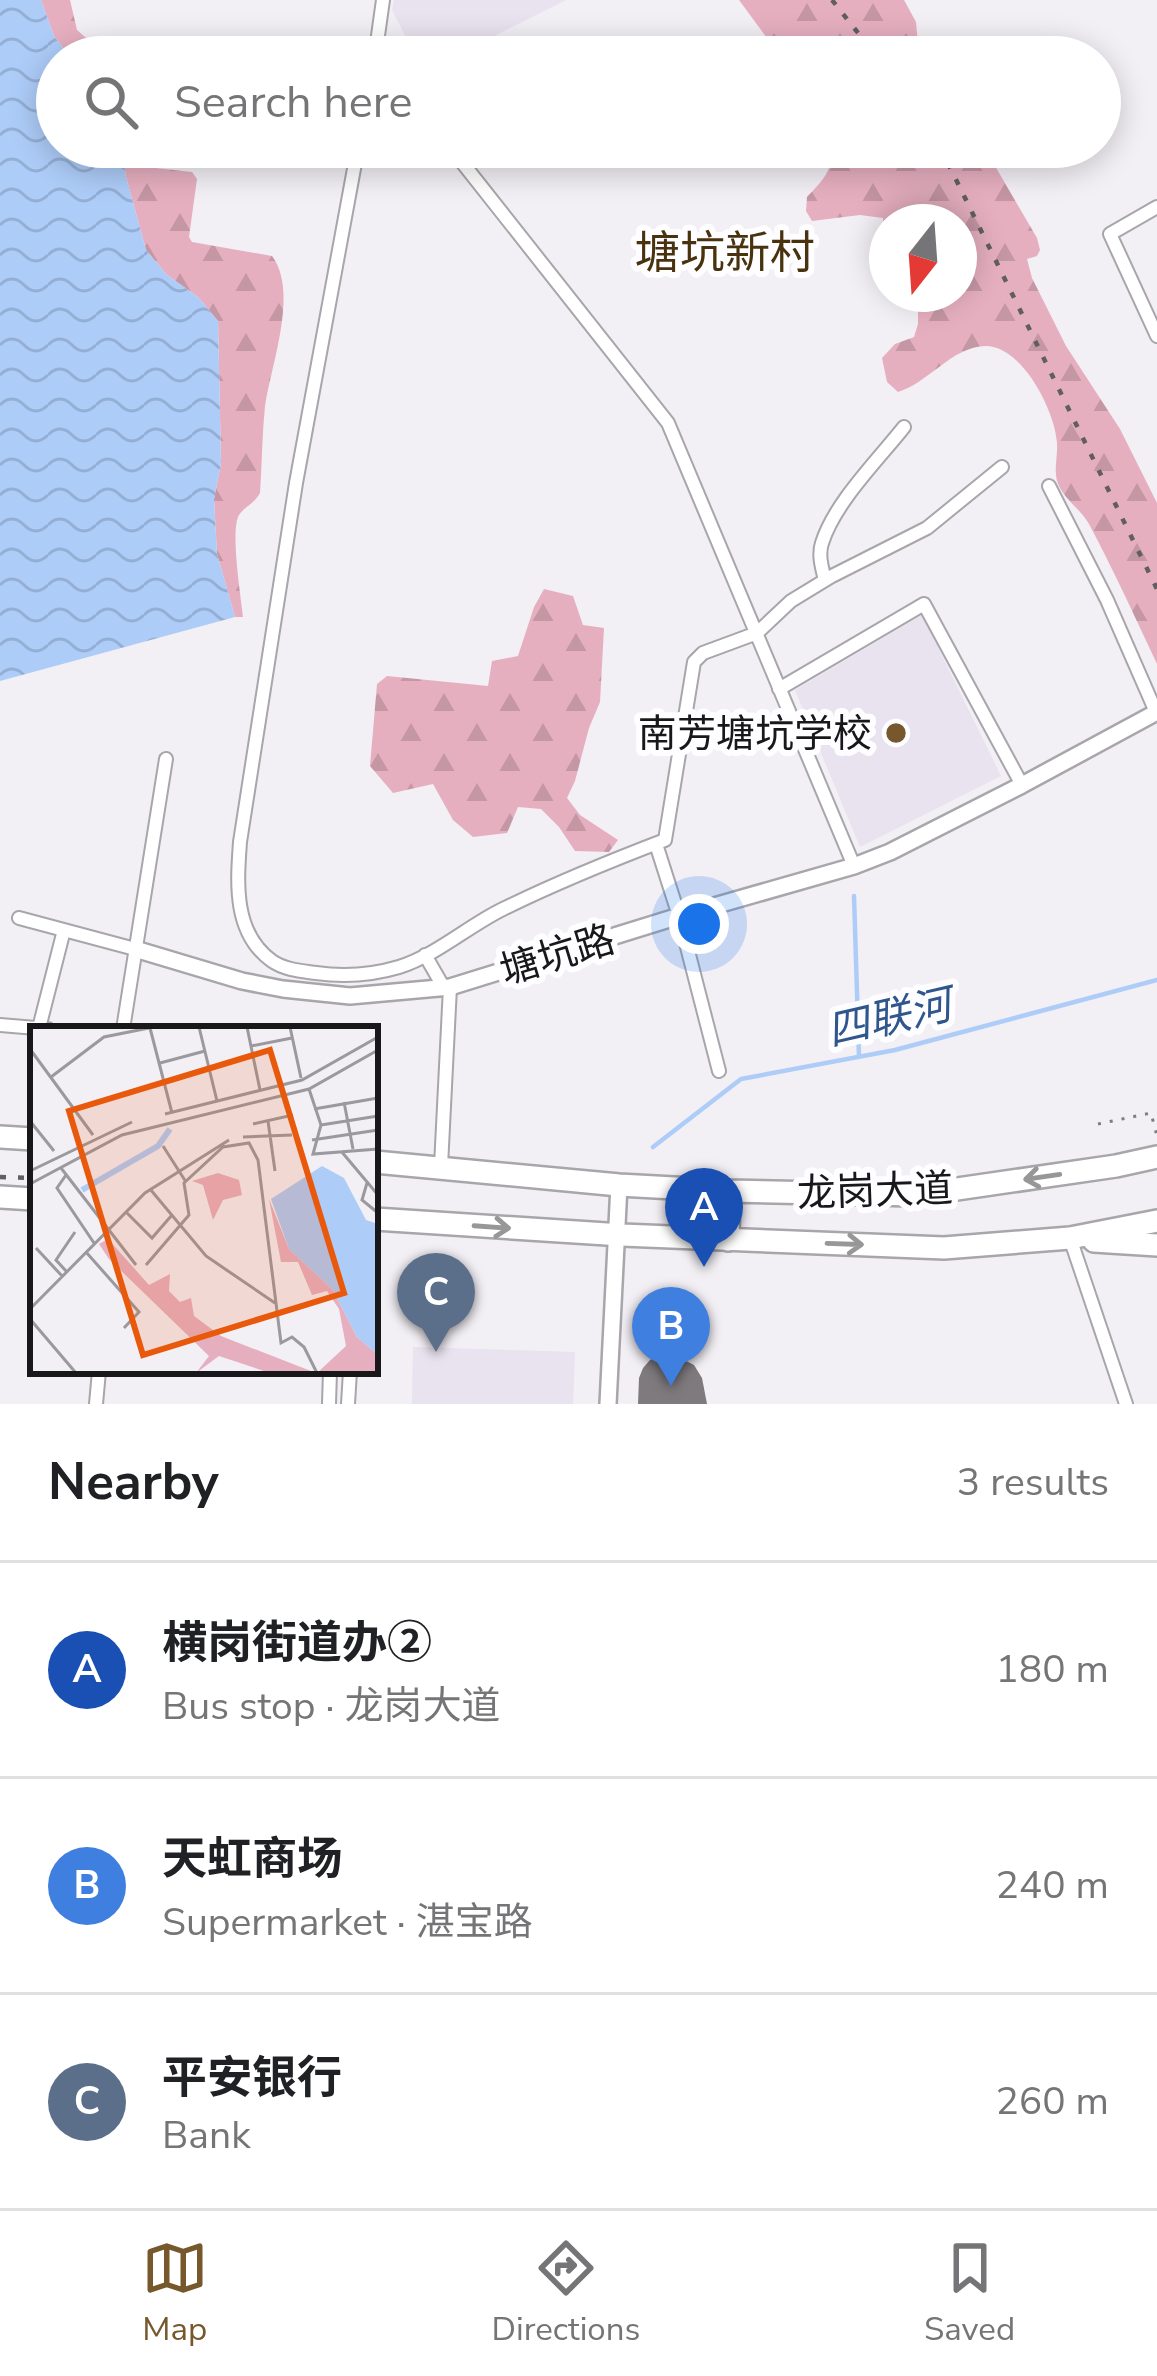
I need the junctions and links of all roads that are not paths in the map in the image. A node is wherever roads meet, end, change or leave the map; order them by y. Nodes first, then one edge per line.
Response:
1 (382, 0) edge
2 (378, 36) edge
3 (354, 168) edge
4 (467, 168) edge
5 (1157, 207) edge
6 (1157, 336) edge
7 (904, 427) dead end
8 (1002, 467) dead end
9 (1049, 486) dead end
10 (825, 580) junction
11 (757, 633) junction
12 (779, 689) junction
13 (1157, 713) edge
14 (166, 759) dead end
15 (1022, 785) junction
16 (656, 844) junction
17 (854, 866) junction
18 (679, 916) junction
19 (19, 918) dead end
20 (64, 930) junction
21 (135, 949) junction
22 (425, 955) junction
23 (447, 988) junction
24 (0, 1025) edge
25 (44, 1026) edge
26 (123, 1026) edge
27 (30, 1028) edge
28 (719, 1071) dead end
29 (0, 1137) edge
30 (30, 1139) edge
31 (1157, 1157) edge
32 (378, 1162) edge
33 (441, 1166) junction
34 (619, 1185) junction
35 (729, 1192) junction
36 (0, 1197) edge
37 (30, 1199) edge
38 (378, 1220) edge
39 (1157, 1221) edge
40 (616, 1235) junction
41 (1070, 1238) junction
42 (728, 1240) junction
43 (1157, 1245) edge
44 (99, 1374) edge
45 (330, 1374) edge
46 (350, 1374) edge
47 (96, 1404) edge
48 (328, 1404) edge
49 (348, 1404) edge
50 (608, 1404) edge
51 (1126, 1404) edge

1 - 2 street
3 - 22 street
4 - 11 street
5 - 6 street
7 - 10 street
8 - 10 street
9 - 13 street
10 - 11 street
11 - 12 street
11 - 16 street
12 - 15 street
12 - 17 street
13 - 15 street, 塘坑路
14 - 21 street
15 - 17 street, 塘坑路
16 - 18 street
16 - 22 street
17 - 18 street, 塘坑路
18 - 23 street, 塘坑路
18 - 28 street
19 - 20 street
20 - 21 street
20 - 25 street
21 - 23 street, 塘坑路
21 - 26 street
22 - 23 street
23 - 33 street
24 - 27 street
29 - 30 highway
31 -> 35 highway, 龙岗大道
32 - 33 highway, 龙岗大道
33 - 34 highway, 龙岗大道
34 - 35 highway, 龙岗大道
34 - 40 street
35 - 42 highway
36 - 37 highway
38 -> 40 highway, 龙岗大道
39 - 41 highway, 龙岗大道
40 - 42 highway, 龙岗大道
40 - 50 street
42 -> 41 highway, 龙岗大道
41 - 43 highway
41 - 51 street
44 - 47 street
45 - 48 street
46 - 49 street

